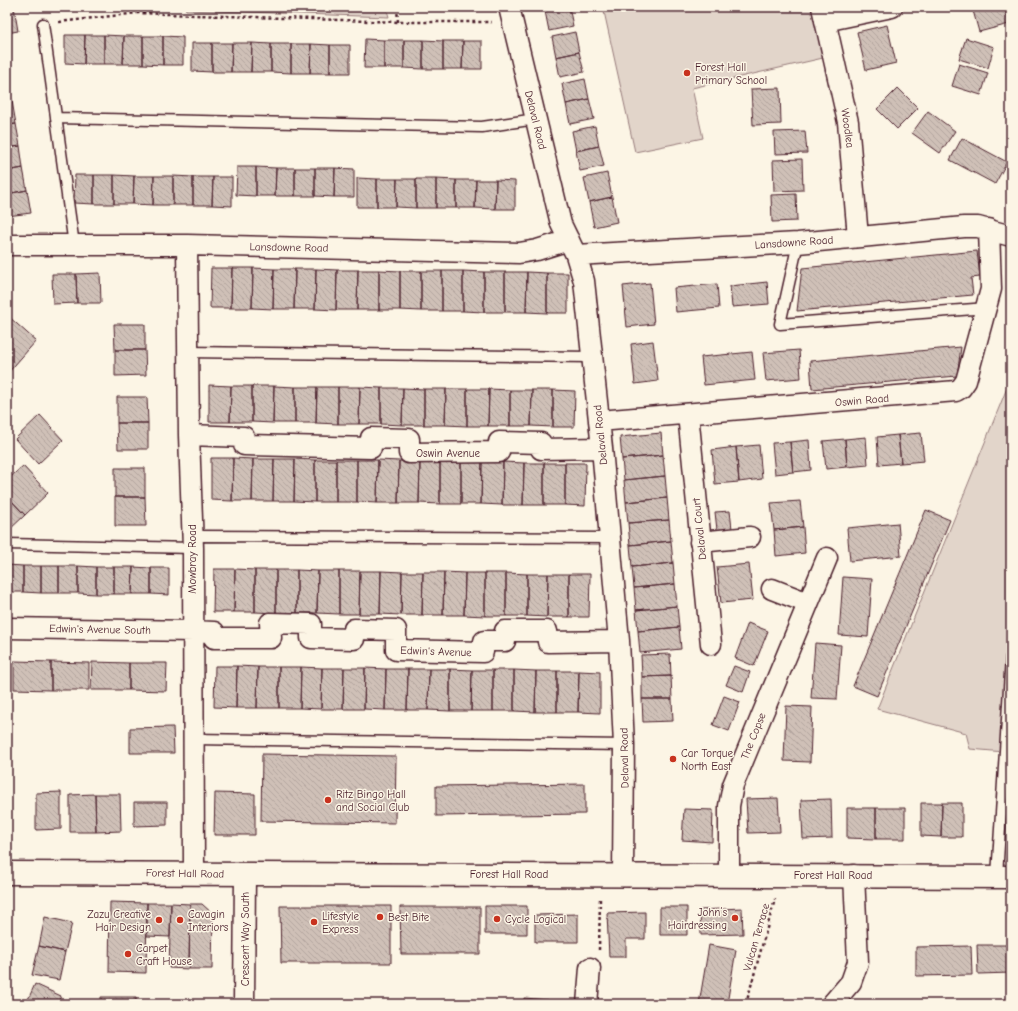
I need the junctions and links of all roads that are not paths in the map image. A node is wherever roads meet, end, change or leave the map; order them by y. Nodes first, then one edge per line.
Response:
1 (892, 7) edge
2 (824, 14) edge
3 (510, 15) edge
4 (43, 24) road end
5 (56, 118) junction
6 (536, 119) junction
7 (989, 229) junction
8 (1011, 236) edge
9 (858, 237) junction
10 (798, 243) junction
11 (7, 245) edge
12 (74, 245) junction
13 (187, 245) junction
14 (572, 248) junction
15 (987, 308) junction
16 (188, 352) junction
17 (592, 357) junction
18 (688, 414) junction
19 (599, 422) junction
20 (189, 435) junction
21 (602, 448) junction
22 (750, 537) dead end
23 (609, 538) junction
24 (193, 542) junction
25 (700, 542) junction
26 (7, 544) edge
27 (827, 558) dead end
28 (772, 589) dead end
29 (808, 603) junction
30 (7, 628) edge
31 (192, 631) junction
32 (619, 641) junction
33 (711, 644) dead end
34 (1011, 657) edge
35 (194, 739) junction
36 (624, 745) junction
37 (7, 873) edge
38 (194, 874) junction
39 (246, 874) junction
40 (623, 874) junction
41 (729, 875) junction
42 (854, 875) junction
43 (1004, 877) edge
44 (590, 968) road end
45 (244, 1004) edge
46 (587, 1004) edge
47 (832, 1004) edge

1 - 2 street, Woodlea
2 - 9 street, Woodlea
3 - 6 street, Delaval Road
4 - 5 lane
5 - 6 lane
5 - 12 lane
6 - 14 street, Delaval Road
7 - 8 street, Lansdowne Road
7 - 9 street, Lansdowne Road
7 - 15 street, Oswin Road
9 - 10 street, Lansdowne Road
10 - 14 street, Lansdowne Road
10 - 15 lane
11 - 12 street, Lansdowne Road
12 - 13 street, Lansdowne Road
13 - 14 street, Lansdowne Road
13 - 16 street, Mowbray Road
14 - 17 street, Delaval Road
15 - 18 street, Oswin Road
16 - 17 lane
16 - 20 street, Mowbray Road
17 - 19 street, Delaval Road
18 - 19 street, Oswin Road
18 - 25 street, Delaval Court
19 - 21 street, Delaval Road
20 - 21 street, Oswin Avenue
20 - 24 street, Mowbray Road
21 - 23 street, Delaval Road
22 - 25 street
23 - 24 lane
23 - 32 street, Delaval Road
24 - 26 lane
24 - 31 street, Mowbray Road
25 - 33 street, Delaval Court
27 - 29 street, The Copse
28 - 29 street
29 - 41 street, The Copse
30 - 31 street, Edwin's Avenue South
31 - 32 street, Edwin's Avenue
31 - 35 street, Mowbray Road
32 - 36 street, Delaval Road
34 - 43 lane
35 - 36 lane
35 - 38 street, Mowbray Road
36 - 40 street, Delaval Road
37 - 38 main road, Forest Hall Road
38 - 39 main road, Forest Hall Road
39 - 40 main road, Forest Hall Road
39 - 45 street, Crescent Way South
40 - 41 main road, Forest Hall Road
41 - 42 main road, Forest Hall Road
42 - 43 main road, Forest Hall Road
42 - 47 street
44 - 46 street

